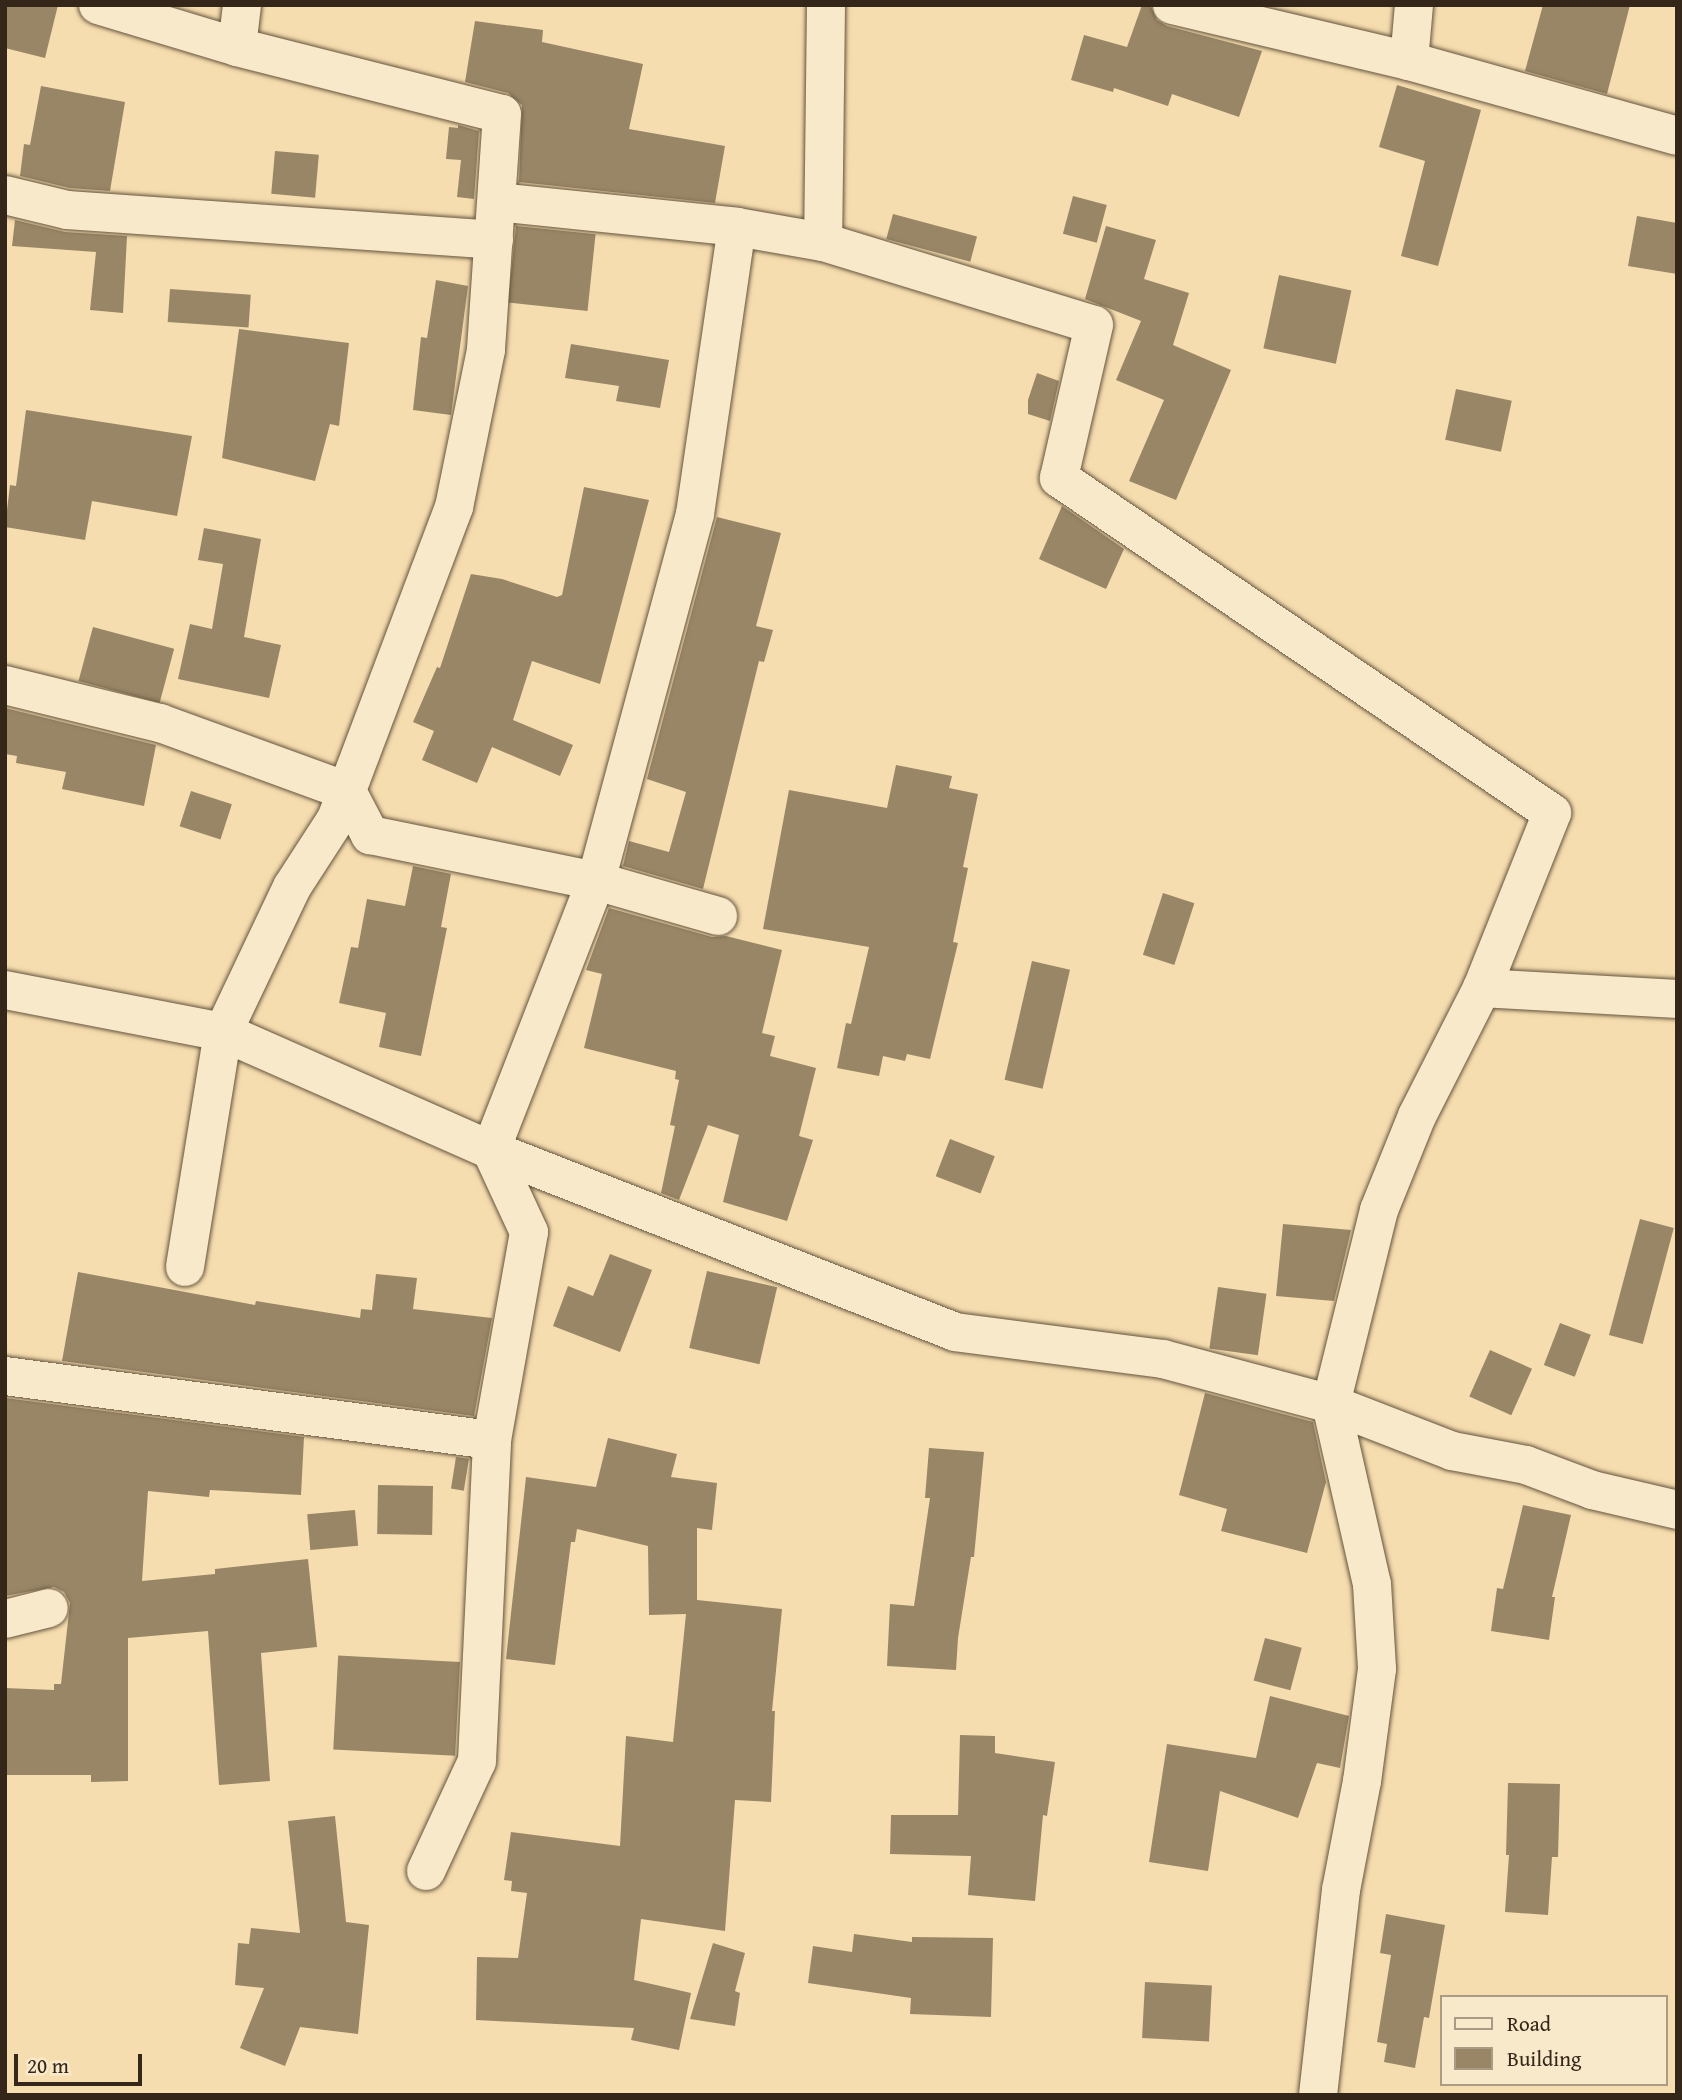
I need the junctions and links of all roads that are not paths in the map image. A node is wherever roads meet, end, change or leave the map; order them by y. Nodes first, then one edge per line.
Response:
1 (98, 5) edge
2 (242, 5) edge
3 (827, 5) edge
4 (1172, 5) edge
5 (1414, 5) edge
6 (237, 47) junction
7 (1409, 61) junction
8 (1677, 135) edge
9 (5, 195) edge
10 (497, 202) junction
11 (737, 227) junction
12 (494, 240) junction
13 (823, 242) junction
14 (5, 685) edge
15 (347, 791) junction
16 (597, 881) junction
17 (718, 916) dead end
18 (1482, 988) junction
19 (5, 990) edge
20 (1677, 999) edge
21 (223, 1032) junction
22 (491, 1150) junction
23 (185, 1267) dead end
24 (5, 1376) edge
25 (1331, 1404) junction
26 (492, 1440) junction
27 (1677, 1510) edge
28 (49, 1608) dead end
29 (5, 1619) edge
30 (426, 1871) dead end
31 (1318, 2095) edge

1 - 6 street
2 - 6 street
3 - 13 street
4 - 7 street
5 - 7 street
6 - 10 street
7 - 8 street
9 - 12 street
10 - 11 street
10 - 12 street
11 - 13 street
11 - 16 street
12 - 15 street
13 - 18 street
14 - 15 street
15 - 16 street
15 - 21 street
16 - 17 street
16 - 22 street
18 - 20 street
18 - 25 street
19 - 21 street
21 - 22 street
21 - 23 street
22 - 25 street
22 - 26 street
24 - 26 street
25 - 27 street
25 - 31 street
26 - 30 street
28 - 29 street

